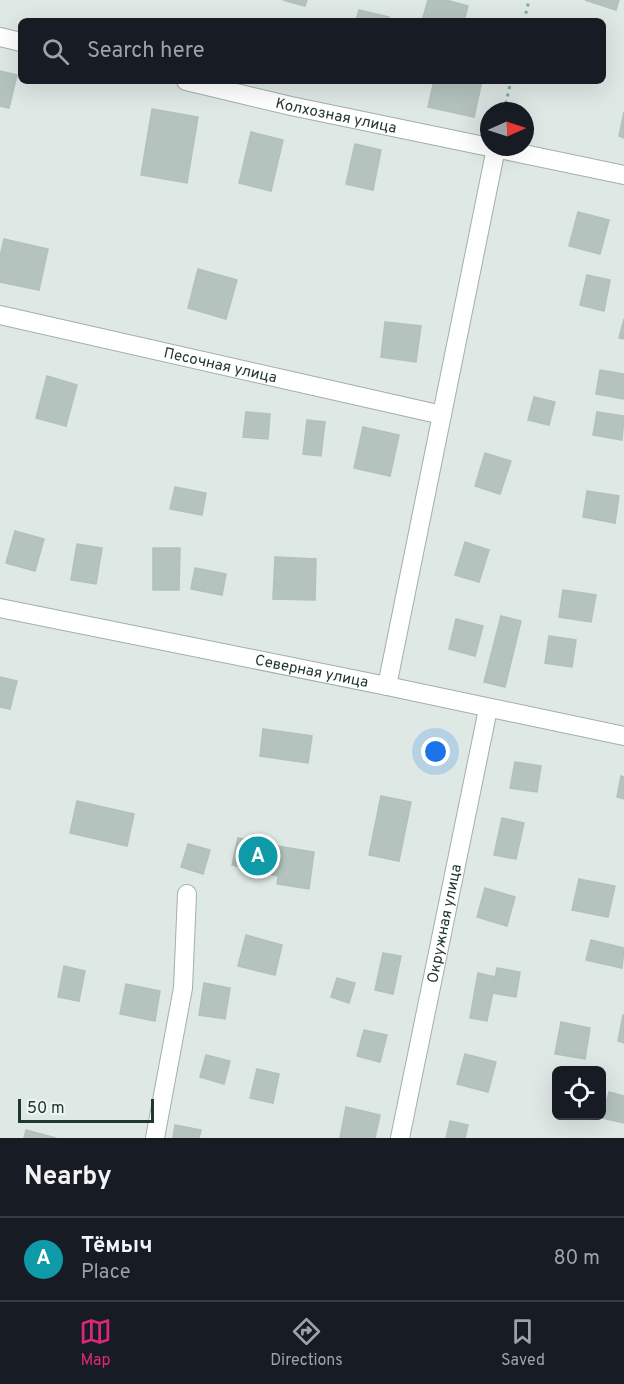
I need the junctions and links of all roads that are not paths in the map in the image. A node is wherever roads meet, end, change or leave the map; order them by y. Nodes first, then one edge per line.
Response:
1 (0, 37) edge
2 (18, 41) edge
3 (199, 84) edge
4 (480, 145) edge
5 (490, 156) edge
6 (534, 156) edge
7 (624, 175) edge
8 (0, 315) edge
9 (442, 415) junction
10 (0, 608) edge
11 (387, 686) junction
12 (488, 709) junction
13 (624, 736) edge
14 (187, 894) dead end
15 (155, 1138) edge
16 (400, 1138) edge

1 - 2 street
3 - 4 street, Колхозная улица
5 - 9 street
6 - 7 street, Колхозная улица
8 - 9 street, Песочная улица
9 - 11 street
10 - 11 street, Северная улица
11 - 12 street, Северная улица
12 - 13 street, Северная улица
12 - 16 street, Окружная улица
14 - 15 street

